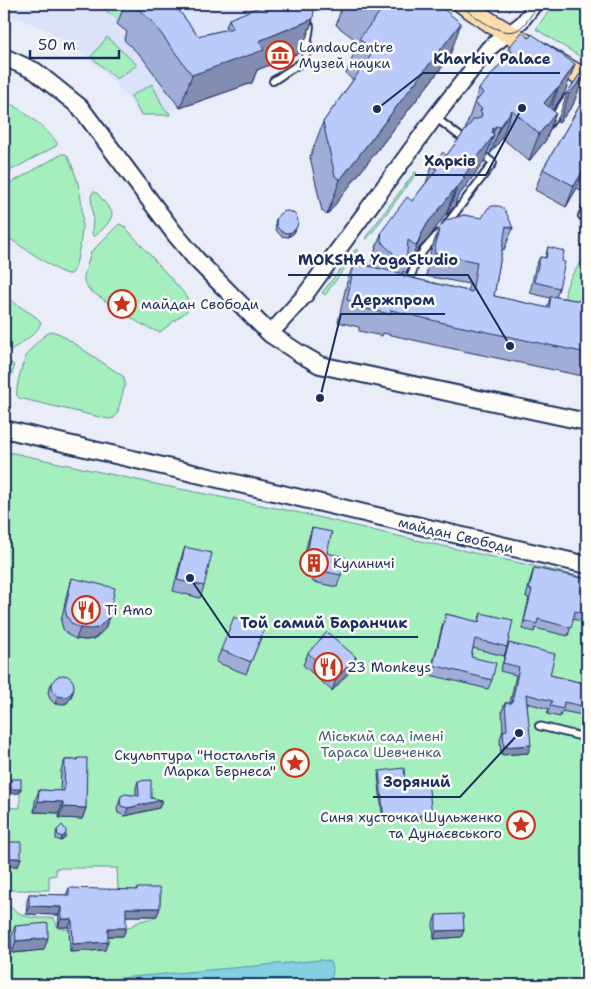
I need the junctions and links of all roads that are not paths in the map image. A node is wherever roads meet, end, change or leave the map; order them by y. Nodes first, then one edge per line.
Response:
1 (463, 4) edge
2 (536, 4) edge
3 (307, 19) edge
4 (508, 34) junction
5 (4, 57) edge
6 (583, 80) edge
7 (273, 81) dead end
8 (569, 95) edge
9 (435, 118) junction
10 (544, 131) edge
11 (467, 142) edge
12 (487, 158) edge
13 (587, 206) edge
14 (587, 218) edge
15 (414, 292) edge
16 (270, 334) junction
17 (587, 422) edge
18 (4, 429) edge
19 (587, 565) edge
20 (540, 726) dead end
21 (587, 738) edge

1 - 4 main road
2 - 4 street
3 - 7 lane
4 - 6 main road
4 - 9 street
5 - 16 main road
8 - 10 lane
9 - 11 lane
9 - 16 street
12 - 15 lane
13 - 14 lane
16 - 17 main road
18 - 19 main road, майдан Свободи
20 - 21 lane

